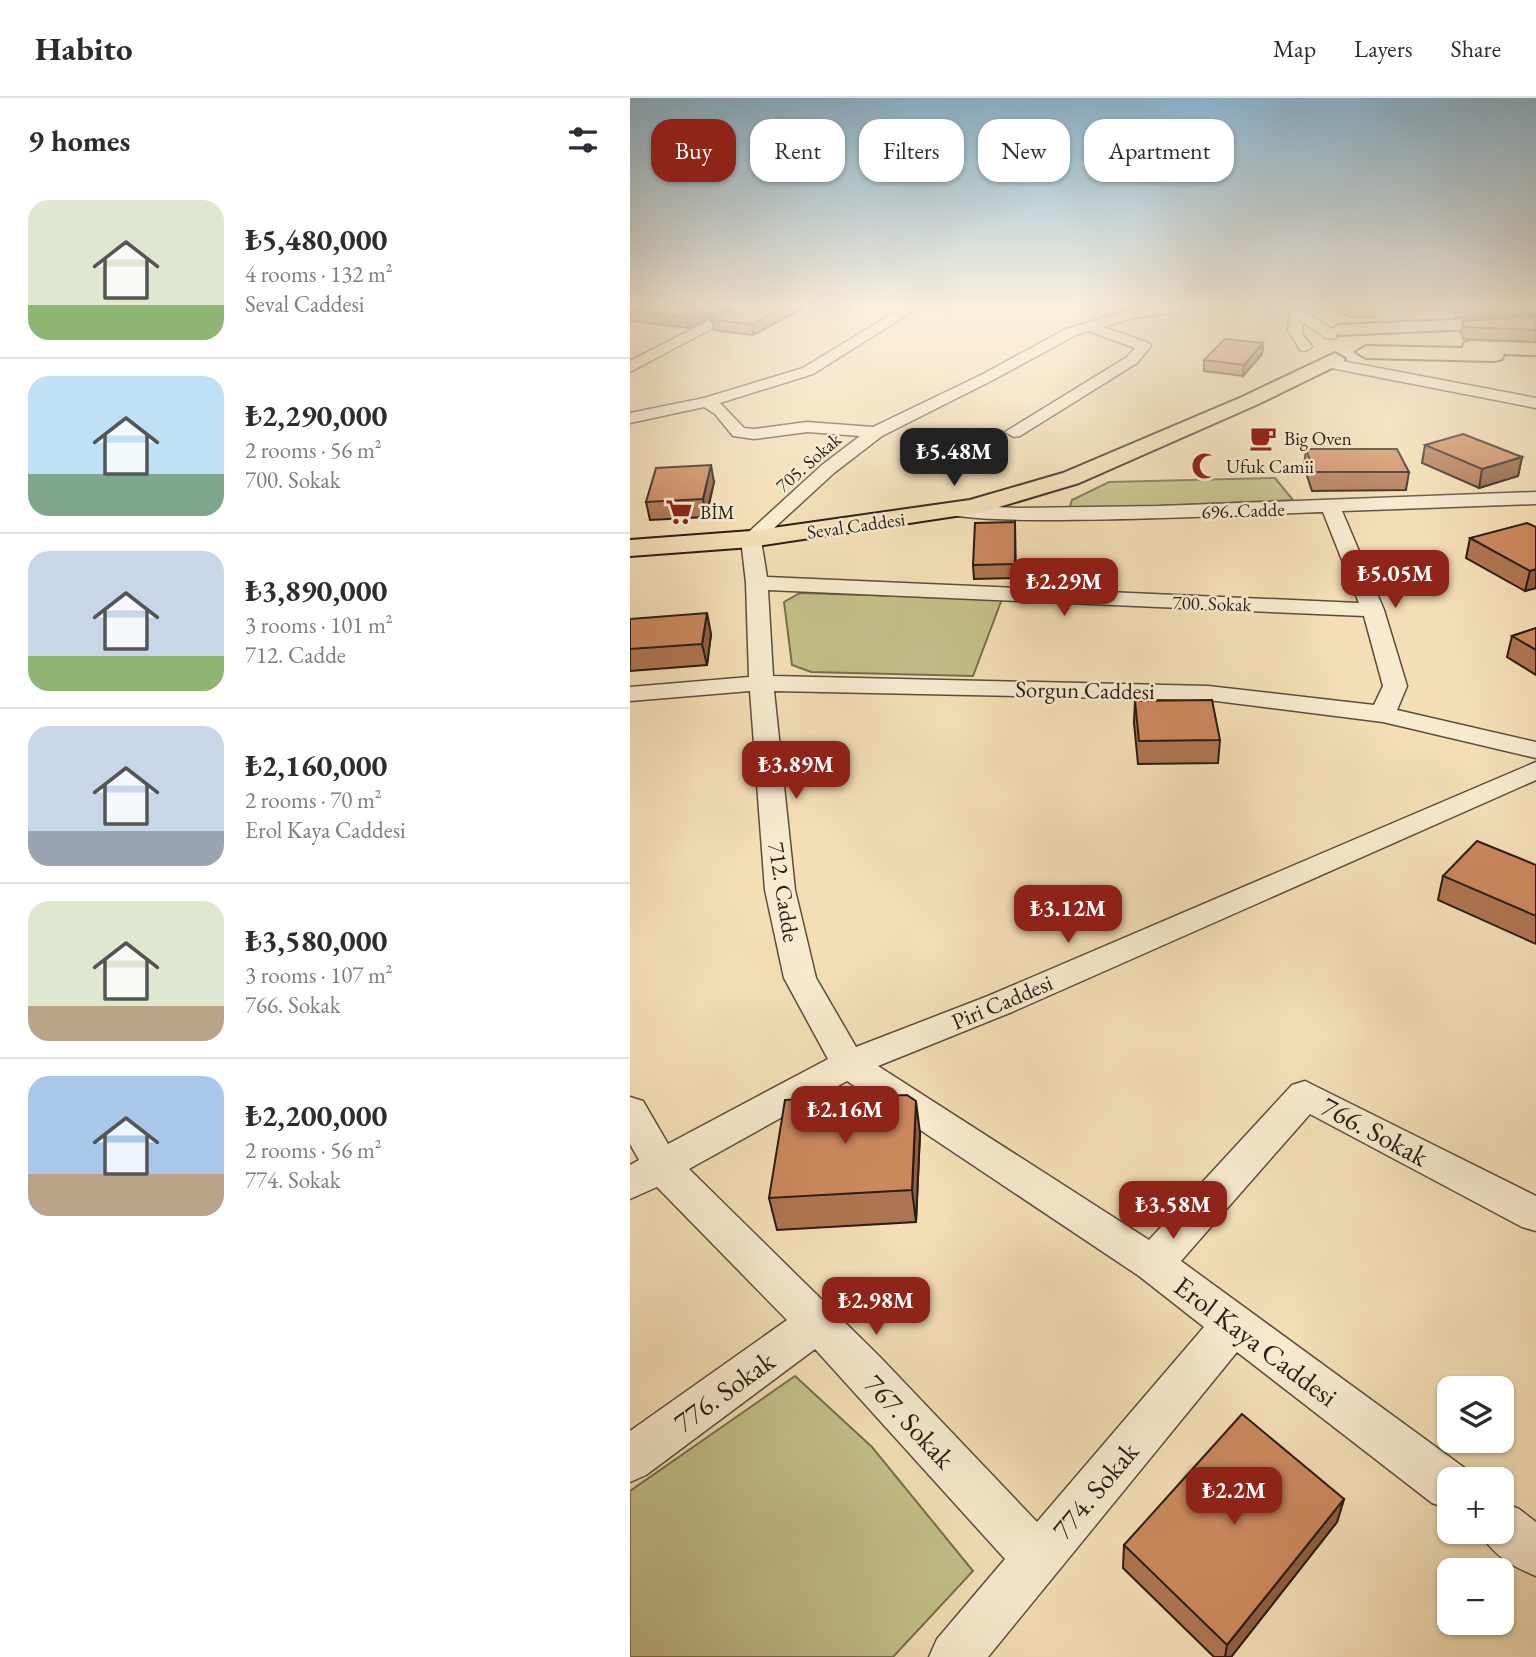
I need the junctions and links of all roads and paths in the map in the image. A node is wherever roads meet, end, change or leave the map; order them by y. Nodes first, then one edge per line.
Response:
1 (789, 377) edge
2 (988, 377) edge
3 (1105, 377) edge
4 (1290, 377) edge
5 (1438, 377) edge
6 (707, 402) junction
7 (1536, 403) edge
8 (630, 418) edge
9 (876, 432) junction
10 (1014, 432) dead end
11 (1535, 497) edge
12 (1331, 507) junction
13 (953, 511) junction
14 (751, 539) junction
15 (630, 548) edge
16 (757, 583) junction
17 (1373, 610) junction
18 (761, 683) junction
19 (630, 694) edge
20 (1383, 714) junction
21 (1536, 750) edge
22 (1536, 770) edge
23 (848, 1064) junction
24 (630, 1111) edge
25 (646, 1175) edge
26 (1536, 1215) edge
27 (1153, 1265) junction
28 (817, 1323) junction
29 (1234, 1323) junction
30 (630, 1458) edge
31 (1437, 1477) edge
32 (1514, 1535) edge
33 (1536, 1552) edge
34 (1038, 1559) junction
35 (955, 1657) edge

1 - 6 street
2 - 9 street, 705. Sokak
3 - 10 street
4 - 13 main road, Seval Caddesi
5 - 7 street
6 - 8 street
6 - 9 street
9 - 14 street, 705. Sokak
11 - 12 street, 696. Cadde
12 - 13 street, 696. Cadde
12 - 17 street
13 - 14 main road, Seval Caddesi
14 - 15 main road, Seval Caddesi
14 - 16 street, 712. Cadde
16 - 17 street, 700. Sokak
16 - 18 street, 712. Cadde
17 - 20 street
18 - 19 street, Sorgun Caddesi
18 - 20 street, Sorgun Caddesi
18 - 23 street, 712. Cadde
20 - 21 street, Sorgun Caddesi
22 - 23 street, Piri Caddesi
23 - 25 street, Piri Caddesi
23 - 27 street, Erol Kaya Caddesi
24 - 25 street, 767. Sokak
25 - 28 street, 767. Sokak
26 - 27 street, 766. Sokak
27 - 29 street, Erol Kaya Caddesi
28 - 30 street, 776. Sokak
28 - 34 street, 767. Sokak
29 - 31 street, Erol Kaya Caddesi
29 - 34 street, 774. Sokak
32 - 33 street
34 - 35 street, 774. Sokak

